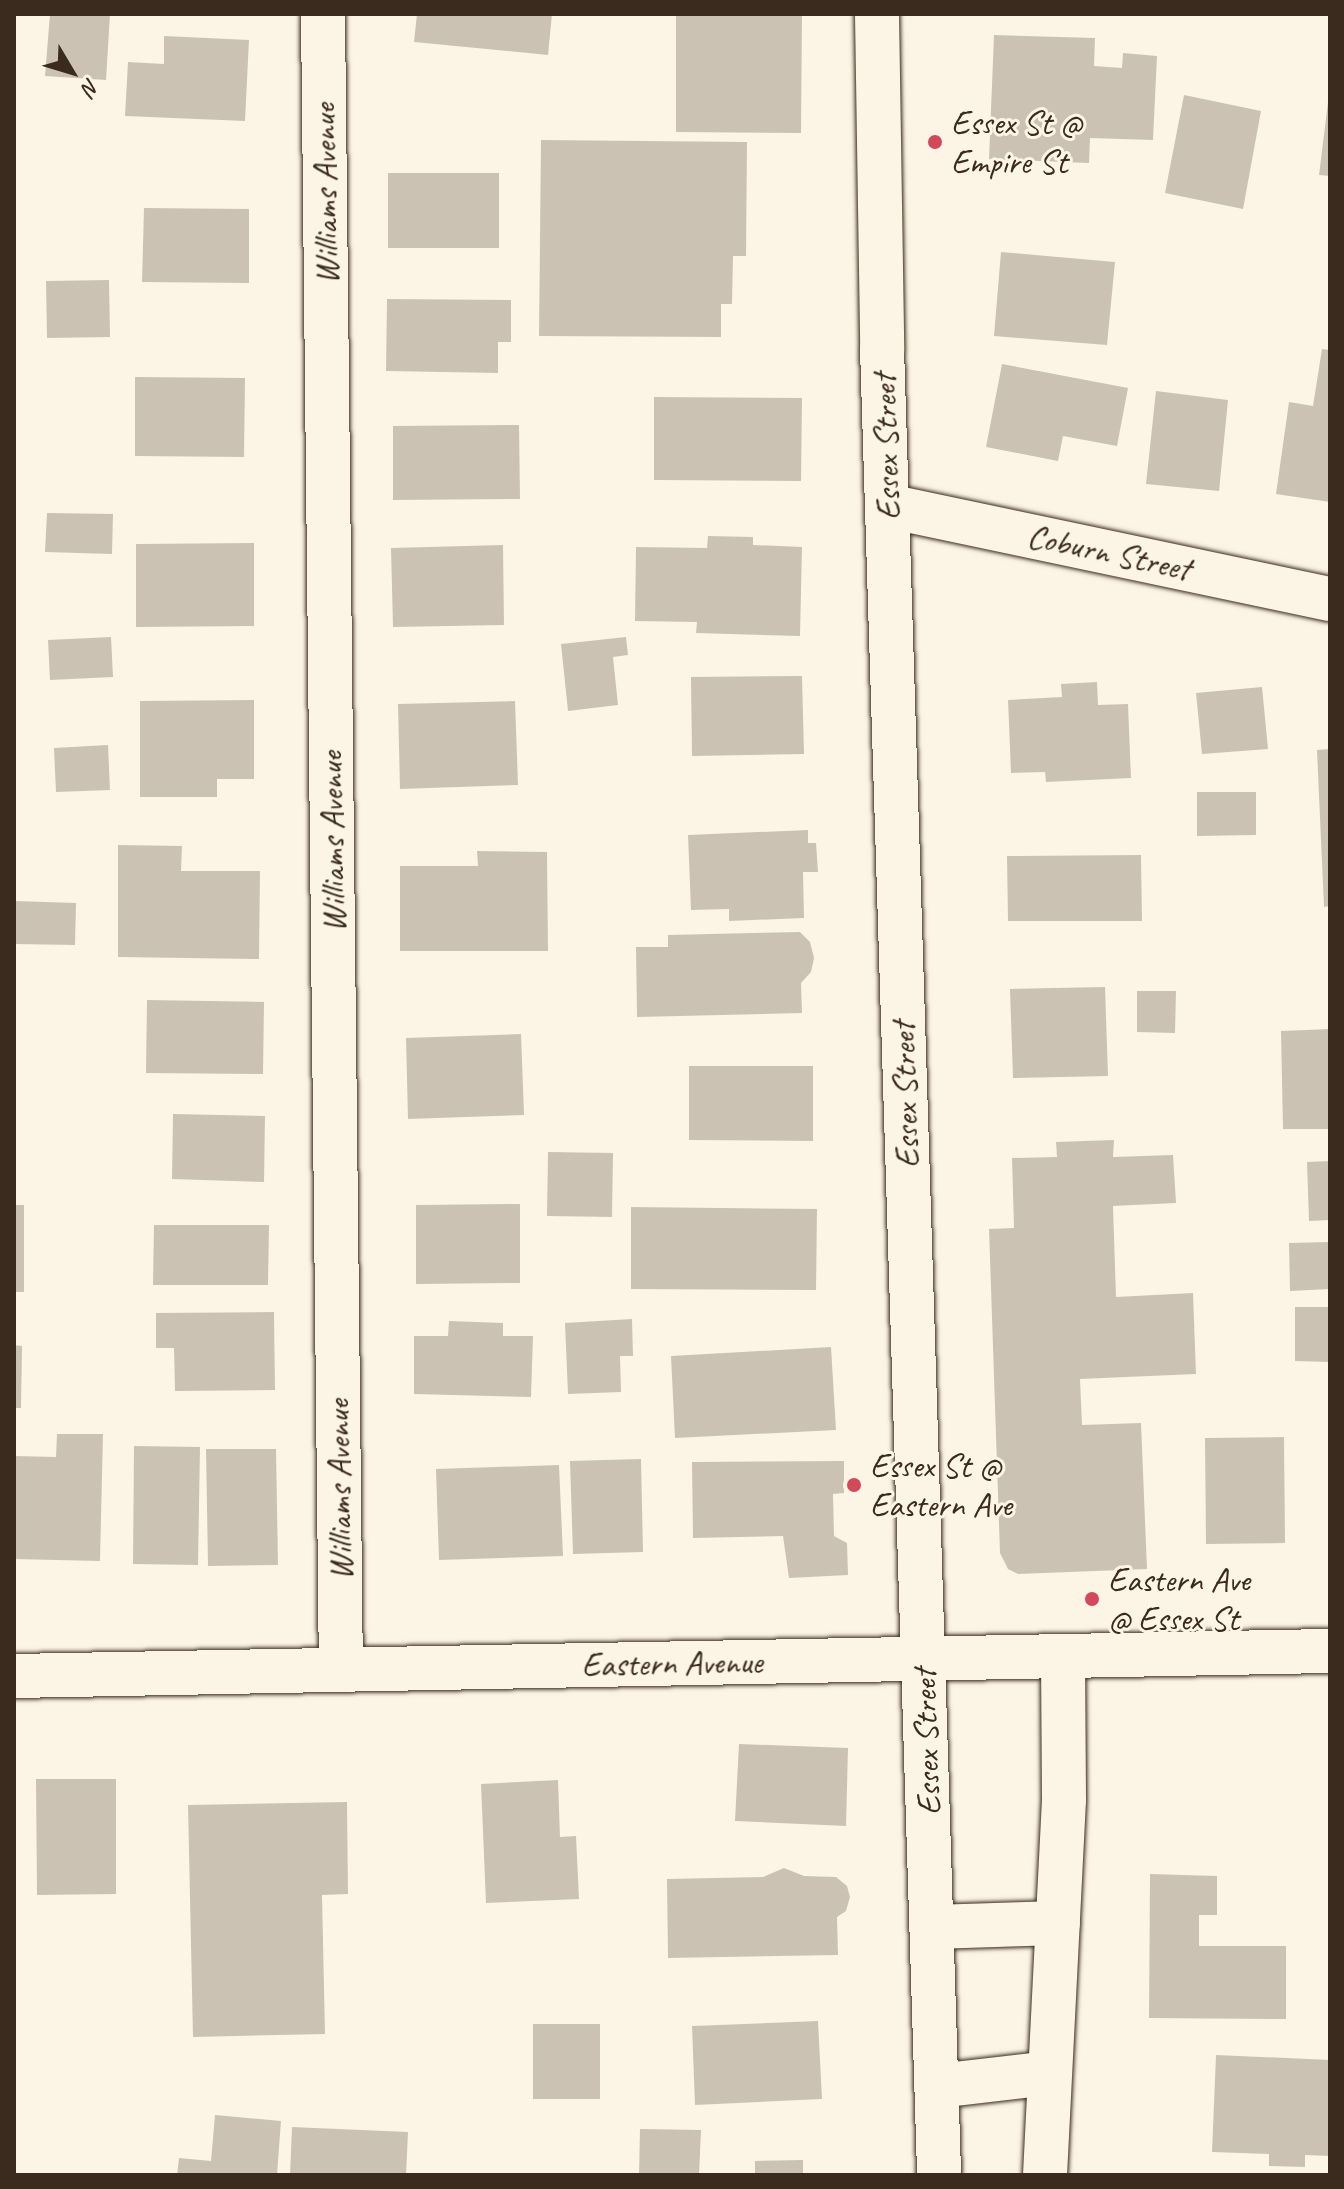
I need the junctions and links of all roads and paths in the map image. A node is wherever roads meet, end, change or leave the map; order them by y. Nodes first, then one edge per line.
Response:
1 (323, 14) edge
2 (877, 14) edge
3 (888, 506) junction
4 (1330, 599) edge
5 (1330, 1651) edge
6 (1063, 1656) junction
7 (923, 1659) junction
8 (341, 1669) junction
9 (14, 1676) edge
10 (1058, 1923) junction
11 (932, 1927) junction
12 (1049, 2073) junction
13 (937, 2086) junction
14 (939, 2175) edge
15 (1045, 2175) edge

1 - 8 main road, Williams Avenue
2 - 3 main road, Essex Street
3 - 4 main road, Coburn Street
3 - 7 main road, Essex Street
5 - 6 main road, Eastern Avenue
6 - 7 main road, Eastern Avenue
6 - 10 main road
7 - 8 main road, Eastern Avenue
7 - 11 main road, Essex Street
8 - 9 main road, Eastern Avenue
10 - 11 main road
10 - 12 main road
11 - 13 main road, Essex Street
12 - 13 main road
12 - 15 main road
13 - 14 main road, Essex Street

